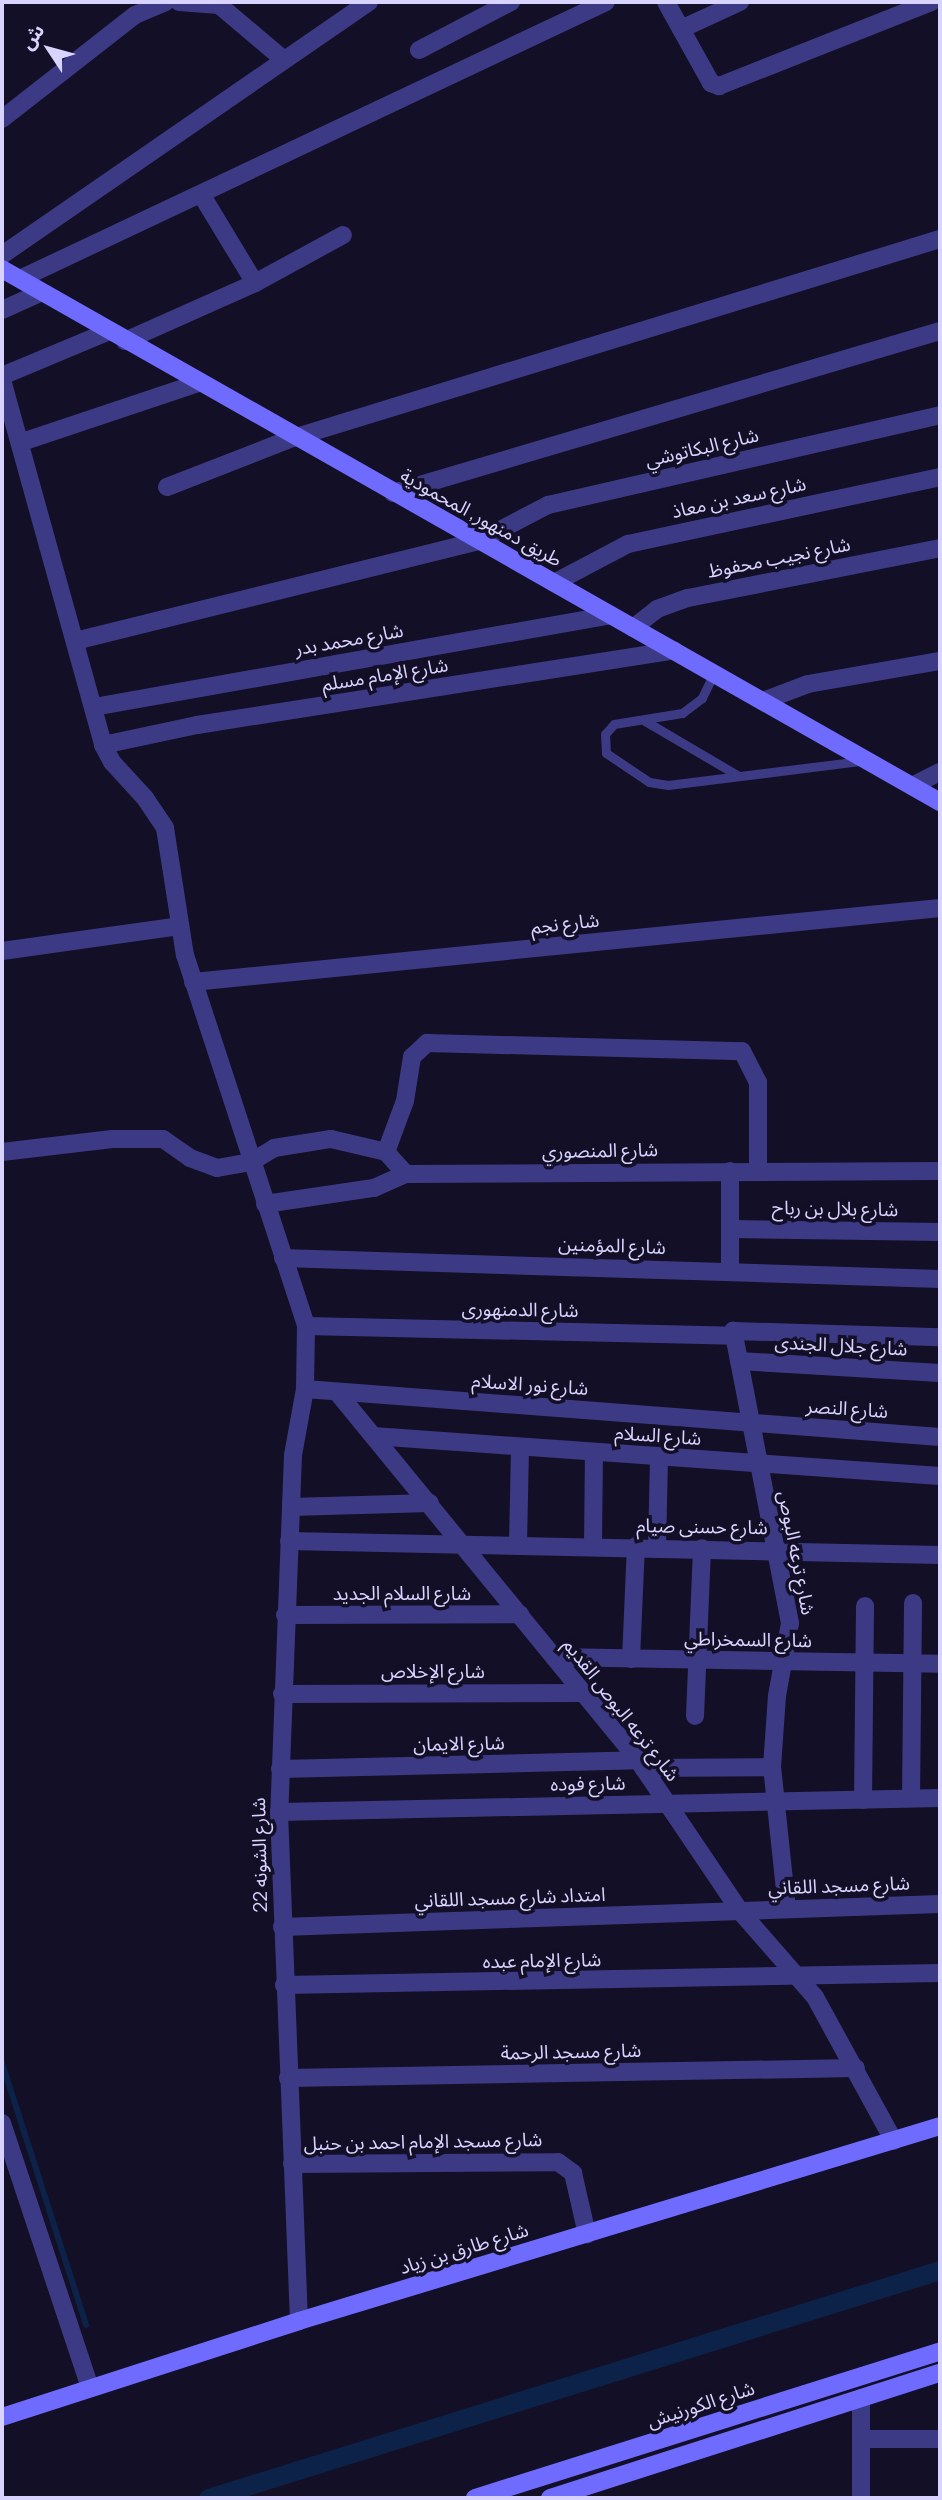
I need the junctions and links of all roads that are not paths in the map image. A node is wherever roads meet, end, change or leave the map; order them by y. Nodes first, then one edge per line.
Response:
1 (165, 2) edge
2 (179, 2) edge
3 (369, 2) edge
4 (511, 2) edge
5 (606, 2) edge
6 (666, 2) edge
7 (740, 2) edge
8 (931, 2) edge
9 (681, 29) junction
10 (419, 50) dead end
11 (284, 60) junction
12 (2, 119) edge
13 (201, 194) junction
14 (343, 235) dead end
15 (940, 239) edge
16 (2, 255) edge
17 (2, 269) edge
18 (20, 279) junction
19 (255, 283) junction
20 (40, 293) junction
21 (2, 310) edge
22 (940, 331) edge
23 (107, 332) junction
24 (125, 341) junction
25 (2, 378) edge
26 (198, 383) junction
27 (940, 415) edge
28 (9, 420) edge
29 (293, 438) junction
30 (22, 442) junction
31 (940, 477) edge
32 (167, 487) dead end
33 (393, 493) junction
34 (479, 541) junction
35 (940, 548) edge
36 (554, 583) junction
37 (611, 615) junction
38 (633, 628) junction
39 (75, 641) junction
40 (674, 650) junction
41 (940, 661) edge
42 (714, 673) junction
43 (763, 701) junction
44 (94, 707) junction
45 (645, 721) junction
46 (103, 745) junction
47 (867, 760) junction
48 (940, 772) edge
49 (737, 775) junction
50 (912, 786) junction
51 (940, 802) edge
52 (940, 908) edge
53 (179, 926) junction
54 (2, 951) edge
55 (193, 982) junction
56 (2, 1152) edge
57 (386, 1152) junction
58 (251, 1162) junction
59 (730, 1171) junction
60 (758, 1171) junction
61 (940, 1171) edge
62 (406, 1174) junction
63 (265, 1204) junction
64 (730, 1229) junction
65 (940, 1232) edge
66 (283, 1258) junction
67 (730, 1270) junction
68 (940, 1279) edge
69 (306, 1326) junction
70 (733, 1334) junction
71 (940, 1336) edge
72 (739, 1361) junction
73 (940, 1373) edge
74 (305, 1390) junction
75 (337, 1392) junction
76 (751, 1422) junction
77 (373, 1436) junction
78 (940, 1437) edge
79 (520, 1447) junction
80 (594, 1452) junction
81 (659, 1457) junction
82 (758, 1465) junction
83 (940, 1476) edge
84 (430, 1503) junction
85 (290, 1507) junction
86 (289, 1541) junction
87 (462, 1542) junction
88 (518, 1544) junction
89 (593, 1545) junction
90 (636, 1546) junction
91 (657, 1547) junction
92 (702, 1548) junction
93 (774, 1549) junction
94 (940, 1555) edge
95 (913, 1603) dead end
96 (865, 1606) dead end
97 (520, 1614) junction
98 (285, 1615) junction
99 (554, 1657) junction
100 (631, 1659) junction
101 (697, 1660) junction
102 (784, 1662) junction
103 (864, 1662) junction
104 (912, 1663) junction
105 (940, 1664) edge
106 (583, 1693) junction
107 (282, 1694) junction
108 (695, 1716) dead end
109 (640, 1764) junction
110 (772, 1767) junction
111 (280, 1769) junction
112 (911, 1798) junction
113 (940, 1798) edge
114 (863, 1800) junction
115 (776, 1801) junction
116 (666, 1804) junction
117 (279, 1812) junction
118 (940, 1904) edge
119 (787, 1909) junction
120 (739, 1910) junction
121 (282, 1927) junction
122 (940, 1973) edge
123 (800, 1978) junction
124 (284, 1985) junction
125 (856, 2068) junction
126 (288, 2078) junction
127 (2, 2123) edge
128 (940, 2126) edge
129 (894, 2141) junction
130 (292, 2164) junction
131 (587, 2234) junction
132 (299, 2321) junction
133 (940, 2351) edge
134 (940, 2373) edge
135 (90, 2389) junction
136 (861, 2398) junction
137 (2, 2417) edge
138 (861, 2439) junction
139 (940, 2439) edge
140 (475, 2498) edge
141 (550, 2498) edge
142 (861, 2498) edge

1 - 12 street
2 - 11 street
3 - 11 street
4 - 10 street
5 - 13 street
6 - 9 street
7 - 9 street
8 - 9 street
11 - 16 street
13 - 18 street
13 - 19 street
14 - 19 street
15 - 29 street
17 - 18 main road, طريق دمنهور, المحمودية
18 - 20 main road, طريق دمنهور, المحمودية
19 - 24 street
20 - 21 street
20 - 23 main road, طريق دمنهور, المحمودية
22 - 33 street
23 - 24 main road, طريق دمنهور, المحمودية
23 - 25 street
24 - 26 main road, طريق دمنهور, المحمودية
25 - 28 street
26 - 29 main road, طريق دمنهور, المحمودية
26 - 30 street
27 - 34 street, شارع البكاتوشي
28 - 30 street
29 - 32 street
29 - 33 main road, طريق دمنهور, المحمودية
30 - 39 street
31 - 36 street, شارع سعد بن معاذ
33 - 34 main road, طريق دمنهور, المحمودية
34 - 36 main road, طريق دمنهور, المحمودية
34 - 39 street, شارع البكاتوشي
35 - 38 street, شارع نجيب محفوظ
36 - 37 main road, طريق دمنهور, المحمودية
37 - 38 main road, طريق دمنهور, المحمودية
37 - 44 street, شارع محمد بدر
38 - 40 main road, طريق دمنهور, المحمودية
39 - 44 street
40 - 42 main road, طريق دمنهور, المحمودية
40 - 46 street, شارع الإمام مسلم
41 - 43 street
42 - 43 main road, طريق دمنهور, المحمودية
42 - 45 lane
43 - 47 main road, طريق دمنهور, المحمودية
44 - 46 street
45 - 49 lane
45 - 49 lane
46 - 53 street, شارع الشونه 22
47 - 49 lane
47 - 50 main road, طريق دمنهور, المحمودية
48 - 50 street
50 - 51 main road, طريق دمنهور, المحمودية
52 - 55 street, شارع نجم
53 - 54 street
53 - 55 street, شارع الشونه 22
55 - 58 street, شارع الشونه 22
56 - 58 street
57 - 58 street
57 - 60 street
57 - 62 street
58 - 63 street, شارع الشونه 22
59 - 60 street, شارع المنصوري
59 - 62 street, شارع المنصوري
59 - 64 street
60 - 61 street, شارع المنصوري
62 - 63 street, شارع المنصوري
63 - 66 street, شارع الشونه 22
64 - 65 street, شارع بلال بن رباح
64 - 67 street
66 - 67 street, شارع المؤمنين
66 - 69 street, شارع الشونه 22
67 - 68 street, شارع المؤمنين
69 - 70 street, شارع الدمنهورى
69 - 74 street, شارع الشونه 22
70 - 71 street, شارع الدمنهورى
70 - 72 street, شارع ترعه البوص
72 - 73 street, شارع جلال الجندى
72 - 76 street, شارع ترعه البوص
74 - 75 street, شارع نور الاسلام
74 - 85 street, شارع الشونه 22
75 - 76 street, شارع نور الاسلام
75 - 77 street, شارع ترعه البوص القديم
76 - 78 street, شارع النصر
76 - 82 street, شارع ترعه البوص
77 - 79 street, شارع السلام
77 - 84 street, شارع ترعه البوص القديم
79 - 80 street, شارع السلام
79 - 88 street
80 - 81 street, شارع السلام
80 - 89 street
81 - 82 street, شارع السلام
81 - 91 street
82 - 83 street, شارع السلام
82 - 93 street, شارع ترعه البوص
84 - 85 street
84 - 87 street, شارع ترعه البوص القديم
85 - 86 street, شارع الشونه 22
86 - 87 street, شارع حسنى صيام
86 - 98 street, شارع الشونه 22
87 - 88 street, شارع حسنى صيام
87 - 97 street, شارع ترعه البوص القديم
88 - 89 street, شارع حسنى صيام
89 - 90 street, شارع حسنى صيام
90 - 91 street, شارع حسنى صيام
90 - 100 street
91 - 92 street, شارع حسنى صيام
92 - 93 street, شارع حسنى صيام
92 - 101 street
93 - 94 street, شارع حسنى صيام
93 - 102 street, شارع ترعه البوص
95 - 104 street
96 - 103 street
97 - 98 street, شارع السلام الجديد
97 - 99 street, شارع ترعه البوص القديم
98 - 107 street, شارع الشونه 22
99 - 100 street, شارع السمخراطي
99 - 106 street, شارع ترعه البوص القديم
100 - 101 street, شارع السمخراطي
101 - 102 street, شارع السمخراطي
101 - 108 street
102 - 103 street, شارع السمخراطي
102 - 110 street, شارع ترعه البوص
103 - 104 street, شارع السمخراطي
103 - 114 street
104 - 105 street, شارع السمخراطي
104 - 112 street
106 - 107 street, شارع الإخلاص
106 - 109 street, شارع ترعه البوص القديم
107 - 111 street, شارع الشونه 22
109 - 110 street, شارع فوده
109 - 111 street, شارع الايمان
109 - 116 street, شارع ترعه البوص القديم
110 - 115 street, شارع ترعه البوص
111 - 117 street, شارع الشونه 22
112 - 113 street, شارع فوده
112 - 114 street, شارع فوده
114 - 115 street, شارع فوده
115 - 116 street, شارع فوده
115 - 119 street, شارع ترعه البوص
116 - 117 street, شارع فوده
116 - 120 street, شارع ترعه البوص القديم
117 - 121 street, شارع الشونه 22
118 - 119 street, شارع مسجد اللقاني
119 - 120 street, شارع مسجد اللقاني
120 - 121 street, امتداد شارع مسجد اللقاني
120 - 123 street, شارع ترعه البوص القديم
121 - 124 street, شارع الشونه 22
122 - 123 street, شارع الإمام عبده
123 - 124 street, شارع الإمام عبده
123 - 125 street, شارع ترعه البوص القديم
124 - 126 street, شارع الشونه 22
125 - 126 street, شارع مسجد الرحمة
125 - 129 street, شارع ترعه البوص القديم
126 - 130 street, شارع الشونه 22
127 - 135 street
128 - 129 main road, شارع طارق بن زياد
129 - 131 main road, شارع طارق بن زياد
130 - 131 street, شارع مسجد الإمام احمد بن حنبل
130 - 132 street, شارع الشونه 22
131 - 132 main road, شارع طارق بن زياد
132 - 135 main road, شارع طارق بن زياد
133 - 140 main road, شارع الكورنيش
134 - 136 main road
135 - 137 main road, شارع طارق بن زياد
136 - 138 street
136 - 141 main road
138 - 139 street
138 - 142 street

